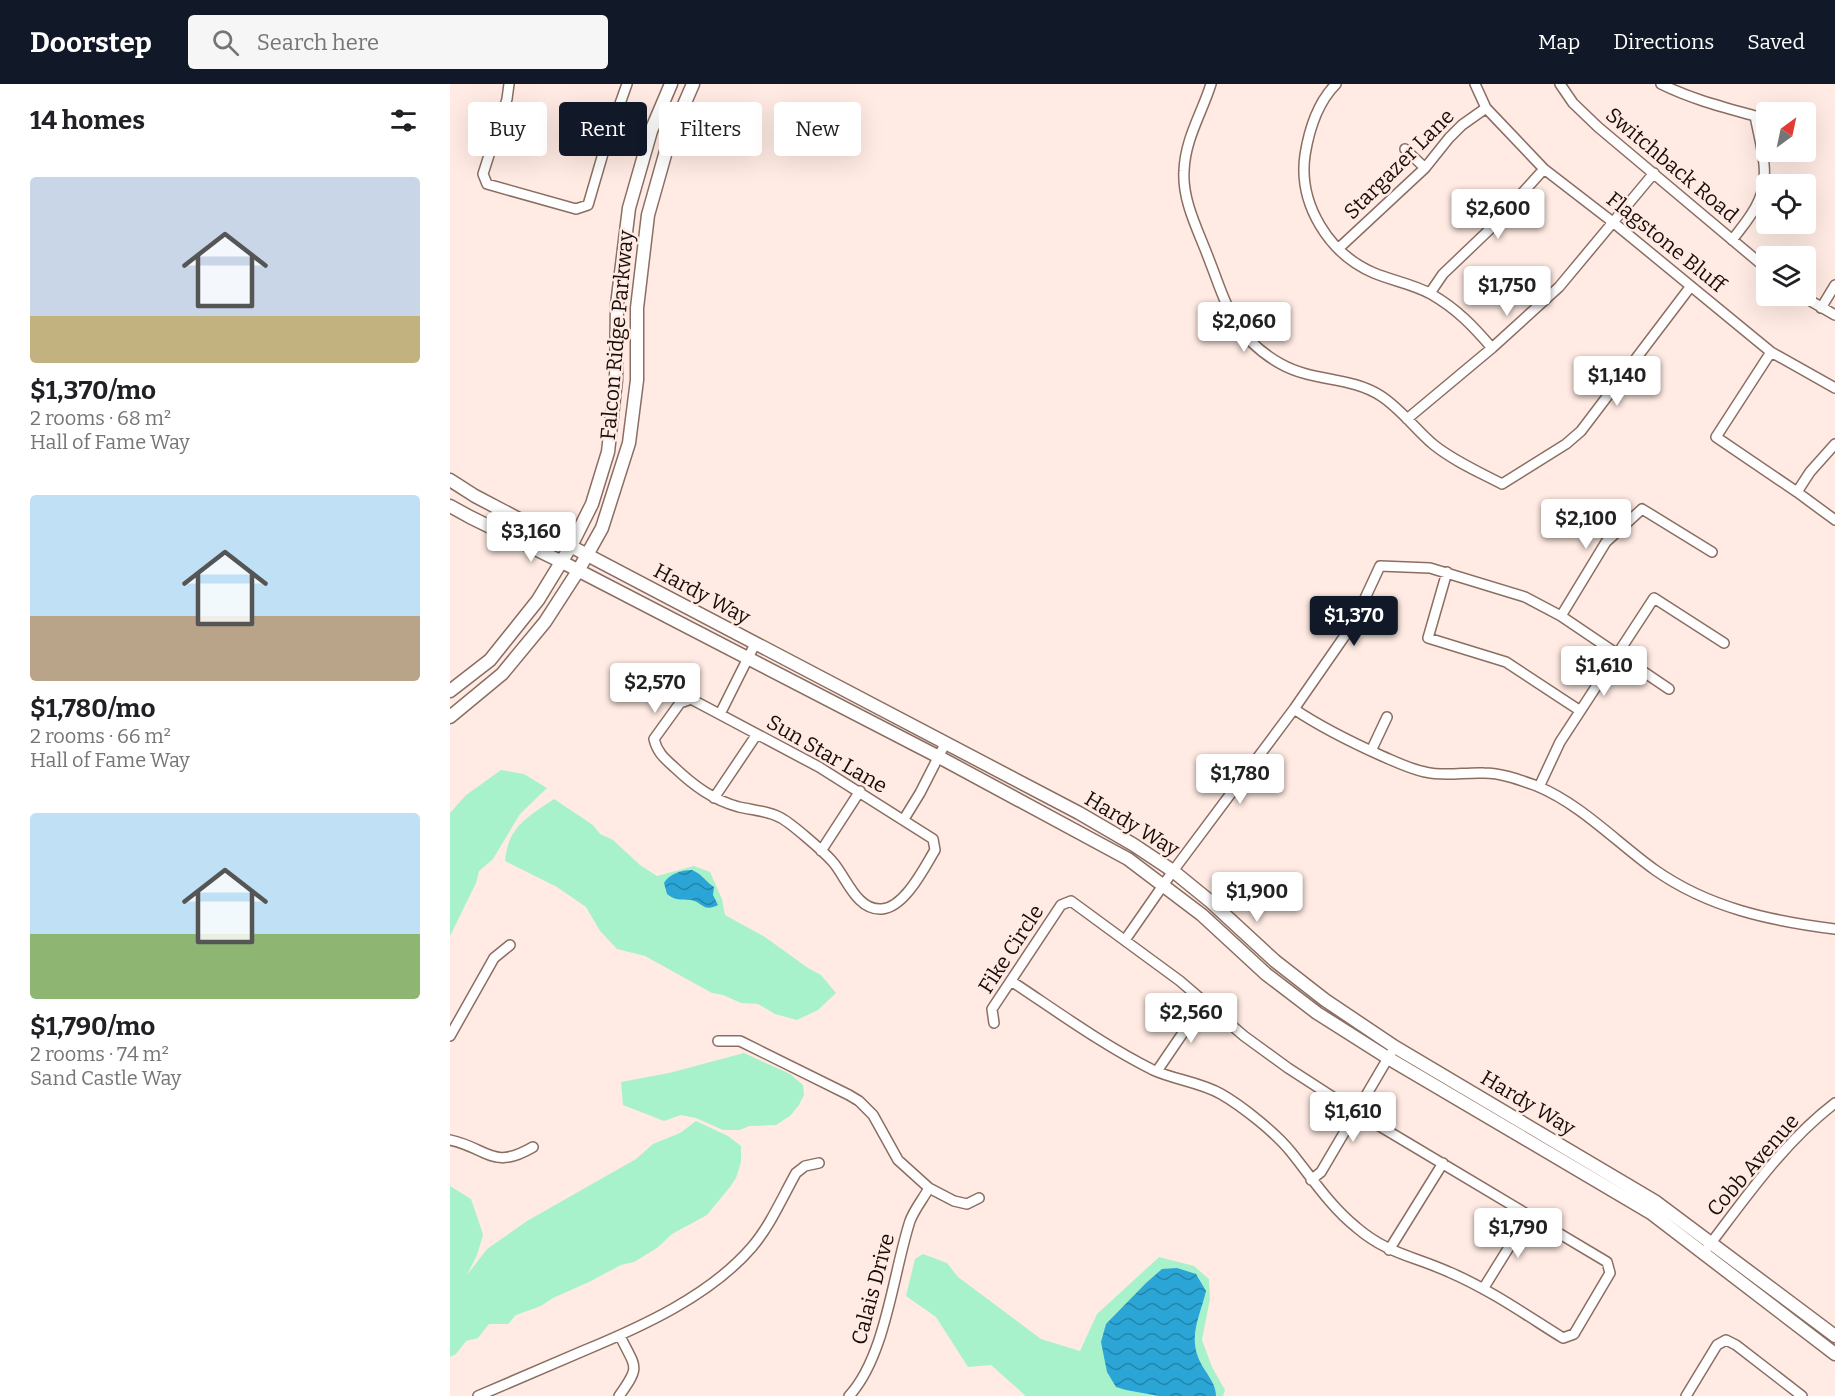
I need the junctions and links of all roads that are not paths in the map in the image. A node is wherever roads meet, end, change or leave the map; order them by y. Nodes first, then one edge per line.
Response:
1 (509, 84) edge
2 (627, 84) edge
3 (671, 84) edge
4 (693, 84) edge
5 (1211, 84) edge
6 (1336, 84) edge
7 (1474, 84) edge
8 (1560, 84) edge
9 (1661, 84) edge
10 (1486, 108) junction
11 (1405, 149) dead end
12 (1425, 168) junction
13 (1544, 169) junction
14 (1654, 173) junction
15 (1614, 223) junction
16 (1732, 240) junction
17 (1339, 248) junction
18 (1756, 260) edge
19 (1835, 285) edge
20 (1691, 286) junction
21 (1430, 293) junction
22 (1816, 305) edge
23 (1821, 308) junction
24 (1835, 315) edge
25 (1492, 348) junction
26 (1771, 352) junction
27 (1835, 388) edge
28 (1407, 419) junction
29 (1835, 444) edge
30 (450, 480) edge
31 (1797, 492) junction
32 (450, 506) edge
33 (1835, 520) edge
34 (571, 546) junction
35 (1712, 552) dead end
36 (587, 555) junction
37 (562, 562) junction
38 (578, 571) junction
39 (1447, 572) junction
40 (1561, 616) junction
41 (1724, 643) dead end
42 (756, 644) junction
43 (1618, 654) junction
44 (748, 658) junction
45 (1669, 689) dead end
46 (450, 691) edge
47 (1294, 709) junction
48 (1579, 710) junction
49 (720, 714) junction
50 (450, 717) edge
51 (1387, 717) dead end
52 (757, 734) junction
53 (945, 744) junction
54 (1371, 751) junction
55 (939, 757) junction
56 (1539, 787) junction
57 (860, 791) junction
58 (714, 798) junction
59 (904, 819) junction
60 (821, 851) junction
61 (1173, 871) junction
62 (1163, 886) junction
63 (1835, 929) edge
64 (1125, 940) junction
65 (510, 945) dead end
66 (1011, 981) junction
67 (1204, 1002) junction
68 (994, 1023) dead end
69 (450, 1036) edge
70 (718, 1041) dead end
71 (1395, 1047) junction
72 (1388, 1058) junction
73 (1157, 1071) junction
74 (1835, 1103) edge
75 (1356, 1112) junction
76 (450, 1140) edge
77 (533, 1147) dead end
78 (819, 1163) dead end
79 (1443, 1163) junction
80 (1311, 1180) junction
81 (928, 1188) junction
82 (979, 1198) dead end
83 (1529, 1215) junction
84 (1712, 1242) junction
85 (1389, 1250) junction
86 (1702, 1253) junction
87 (1483, 1289) junction
88 (621, 1336) junction
89 (1835, 1336) edge
90 (1835, 1354) edge
91 (1797, 1395) edge
92 (478, 1396) edge
93 (619, 1396) edge
94 (851, 1396) edge
95 (1686, 1396) edge

1 - 2 street
3 - 34 main road, Falcon Ridge Parkway
4 - 36 main road, Falcon Ridge Parkway
5 - 28 street
6 - 17 street
7 - 10 street, Flagstone Bluff
8 - 14 street, Switchback Road
9 - 16 street
10 - 12 street, Stargazer Lane
10 - 13 street, Flagstone Bluff
11 - 12 street
12 - 17 street, Stargazer Lane
13 - 15 street, Flagstone Bluff
13 - 21 street
14 - 15 street
14 - 16 street, Switchback Road
15 - 20 street, Flagstone Bluff
15 - 25 street
16 - 18 street, Switchback Road
17 - 21 street
19 - 23 street
20 - 26 street, Flagstone Bluff
20 - 28 street
21 - 25 street
22 - 23 street
23 - 24 street
25 - 28 street
26 - 27 street, Flagstone Bluff
26 - 31 street
29 - 31 street
30 - 34 main road, Hardy Way
31 - 33 street
32 - 37 main road, Hardy Way
34 - 36 main road, Hardy Way
34 - 37 main road, Falcon Ridge Parkway
35 - 40 street
36 - 38 main road, Falcon Ridge Parkway
36 - 42 main road, Hardy Way
37 - 38 main road, Hardy Way
37 - 46 main road, Falcon Ridge Parkway
38 - 44 main road, Hardy Way
38 - 50 main road, Falcon Ridge Parkway
39 - 40 street
39 - 47 street
39 - 48 street
40 - 43 street
41 - 43 street
42 - 44 street
42 - 53 main road, Hardy Way
43 - 45 street
43 - 48 street
44 - 49 street
44 - 55 main road, Hardy Way
47 - 54 street
47 - 61 street
48 - 56 street
49 - 52 street, Sun Star Lane
49 - 58 street, Sun Star Lane
51 - 54 street
52 - 57 street, Sun Star Lane
52 - 58 street
53 - 55 street
53 - 61 main road, Hardy Way
54 - 56 street
55 - 59 street
55 - 62 main road, Hardy Way
56 - 63 street
57 - 59 street, Sun Star Lane
57 - 60 street
58 - 60 street
59 - 60 street, Sun Star Lane
61 - 62 street
61 - 71 main road, Hardy Way
62 - 64 street
62 - 72 main road, Hardy Way
64 - 66 street, Fike Circle
64 - 67 street
65 - 69 street
66 - 68 street, Fike Circle
66 - 73 street
67 - 73 street
67 - 75 street
70 - 81 street
71 - 72 street
71 - 84 main road, Hardy Way
72 - 75 street
72 - 86 main road, Hardy Way
73 - 80 street
74 - 84 street, Cobb Avenue
75 - 79 street
75 - 80 street
76 - 77 street
78 - 88 street
79 - 83 street
79 - 85 street
80 - 85 street
81 - 82 street
81 - 94 street, Calais Drive
83 - 87 street
83 - 87 street
84 - 86 street, Cobb Avenue
84 - 89 main road, Hardy Way
85 - 87 street
86 - 90 main road, Hardy Way
88 - 92 street
88 - 93 street
91 - 95 street

